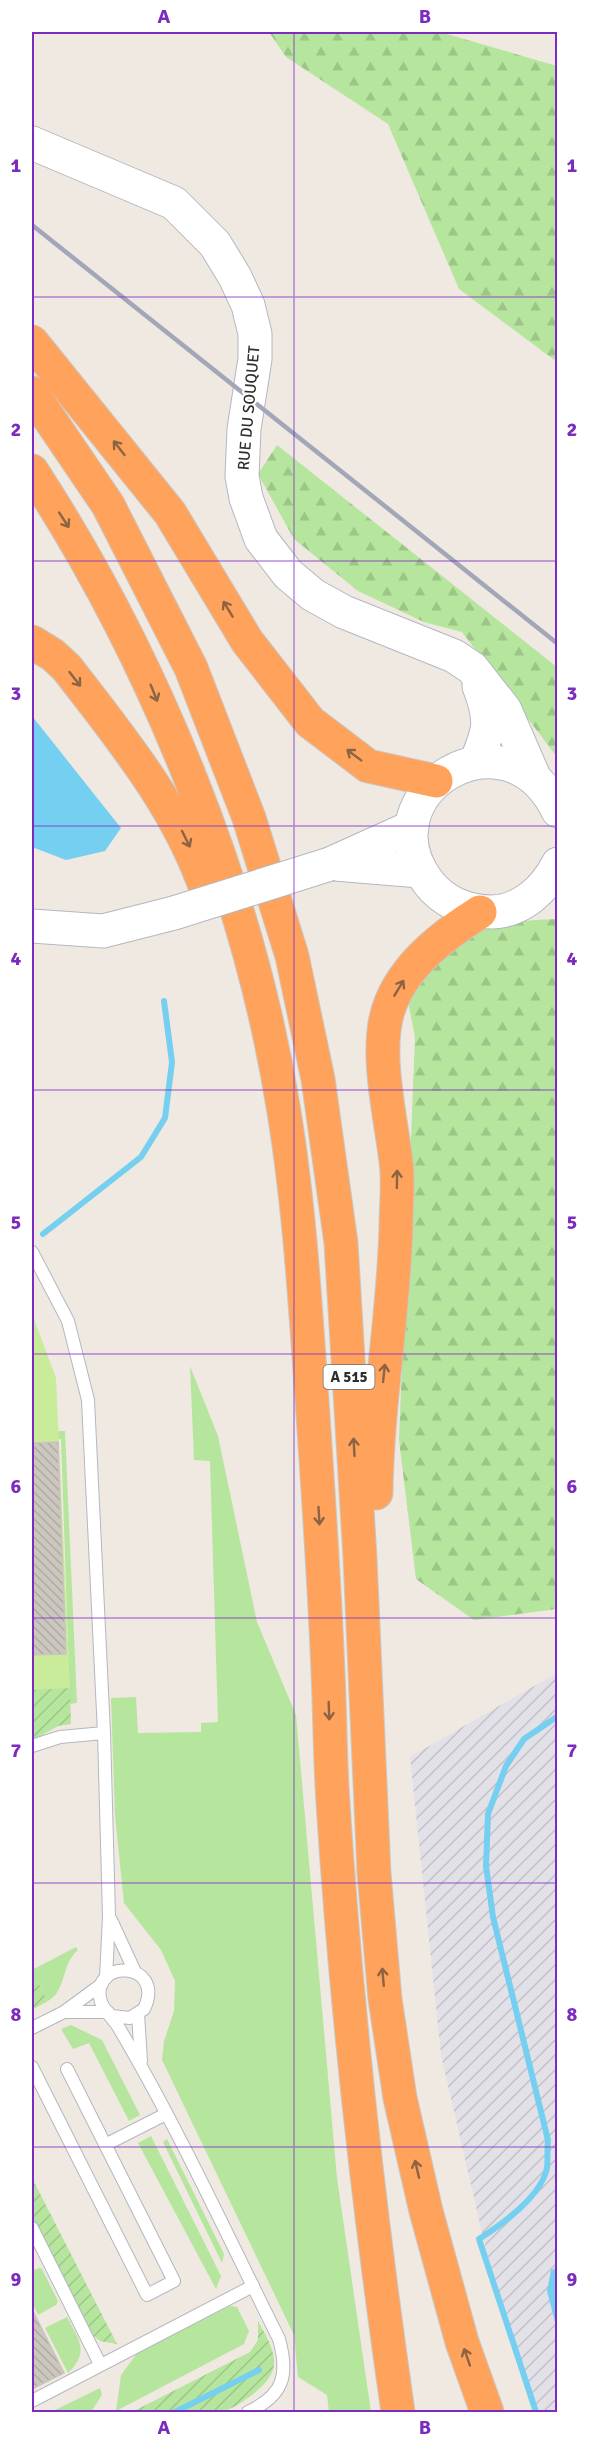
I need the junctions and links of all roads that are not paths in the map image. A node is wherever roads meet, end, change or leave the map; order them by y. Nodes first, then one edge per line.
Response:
1 (32, 143) edge
2 (32, 342) edge
3 (32, 393) edge
4 (32, 471) edge
5 (32, 642) edge
6 (472, 668) junction
7 (476, 762) junction
8 (534, 777) junction
9 (436, 781) junction
10 (558, 811) edge
11 (412, 827) junction
12 (330, 864) junction
13 (558, 864) edge
14 (420, 871) junction
15 (558, 905) edge
16 (513, 908) junction
17 (480, 912) junction
18 (32, 926) edge
19 (32, 1252) edge
20 (313, 1413) junction
21 (104, 1733) junction
22 (32, 1746) edge
23 (374, 1873) junction
24 (109, 1916) junction
25 (135, 1972) junction
26 (104, 1981) junction
27 (63, 2012) junction
28 (110, 2014) junction
29 (138, 2014) junction
30 (32, 2028) edge
31 (141, 2066) junction
32 (67, 2069) dead end
33 (33, 2075) edge
34 (166, 2114) junction
35 (105, 2145) junction
36 (32, 2228) edge
37 (253, 2286) junction
38 (100, 2364) junction
39 (32, 2400) edge
40 (248, 2412) edge
41 (398, 2412) edge
42 (487, 2412) edge

1 - 6 street, RUE DU SOUQUET
9 -> 2 highway
23 -> 3 highway, A 515
4 -> 20 highway, A 515
5 -> 20 highway
6 - 7 street
6 - 8 street, RUE DU SOUQUET
7 - 8 street
7 - 9 street
8 - 10 street
9 - 11 street
11 - 12 street
11 - 14 street
12 - 14 street
12 - 18 street, bridge
13 - 16 street
14 - 17 street
15 - 16 street
16 - 17 street
23 -> 17 highway
19 - 21 lane
20 -> 41 highway, A 515
21 - 22 lane
21 - 24 lane
42 -> 23 highway, A 515
24 - 25 lane
24 - 26 lane
25 - 26 lane
25 - 29 lane
26 - 27 lane
26 - 28 lane
27 - 28 lane
27 - 30 lane
28 - 29 lane
28 - 31 lane
29 - 31 lane
31 - 34 lane
32 - 35 lane
33 - 35 lane
34 - 35 lane
34 - 37 lane
36 - 38 lane
37 - 38 lane
37 - 40 lane
38 - 39 lane

